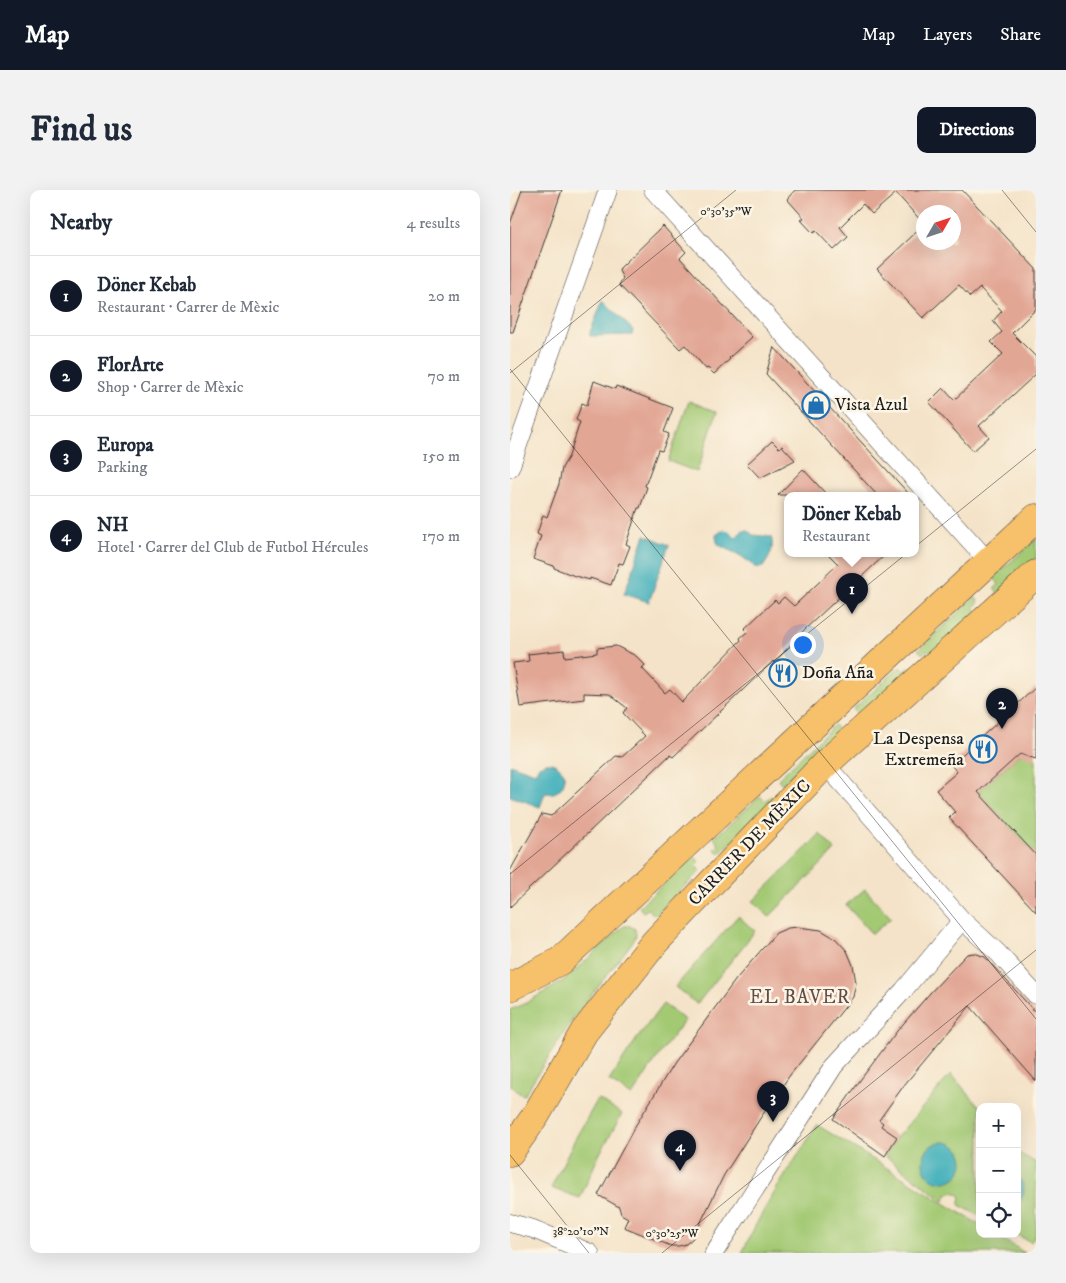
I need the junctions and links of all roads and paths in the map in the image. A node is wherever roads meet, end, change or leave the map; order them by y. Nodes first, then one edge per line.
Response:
1 (608, 190) edge
2 (653, 190) edge
3 (514, 442) edge
4 (510, 468) edge
5 (1036, 518) edge
6 (988, 562) junction
7 (1036, 574) edge
8 (825, 764) junction
9 (962, 920) junction
10 (510, 987) edge
11 (1036, 995) edge
12 (510, 1152) edge
13 (510, 1223) edge
14 (590, 1253) edge
15 (714, 1253) edge

1 - 3 street
2 - 6 street
3 - 4 street
5 - 6 main road
6 - 10 main road
7 - 8 main road, CARRER DE MÈXIC
8 - 9 street
8 - 12 main road, CARRER DE MÈXIC
9 - 11 street
9 - 15 street
13 - 14 street

